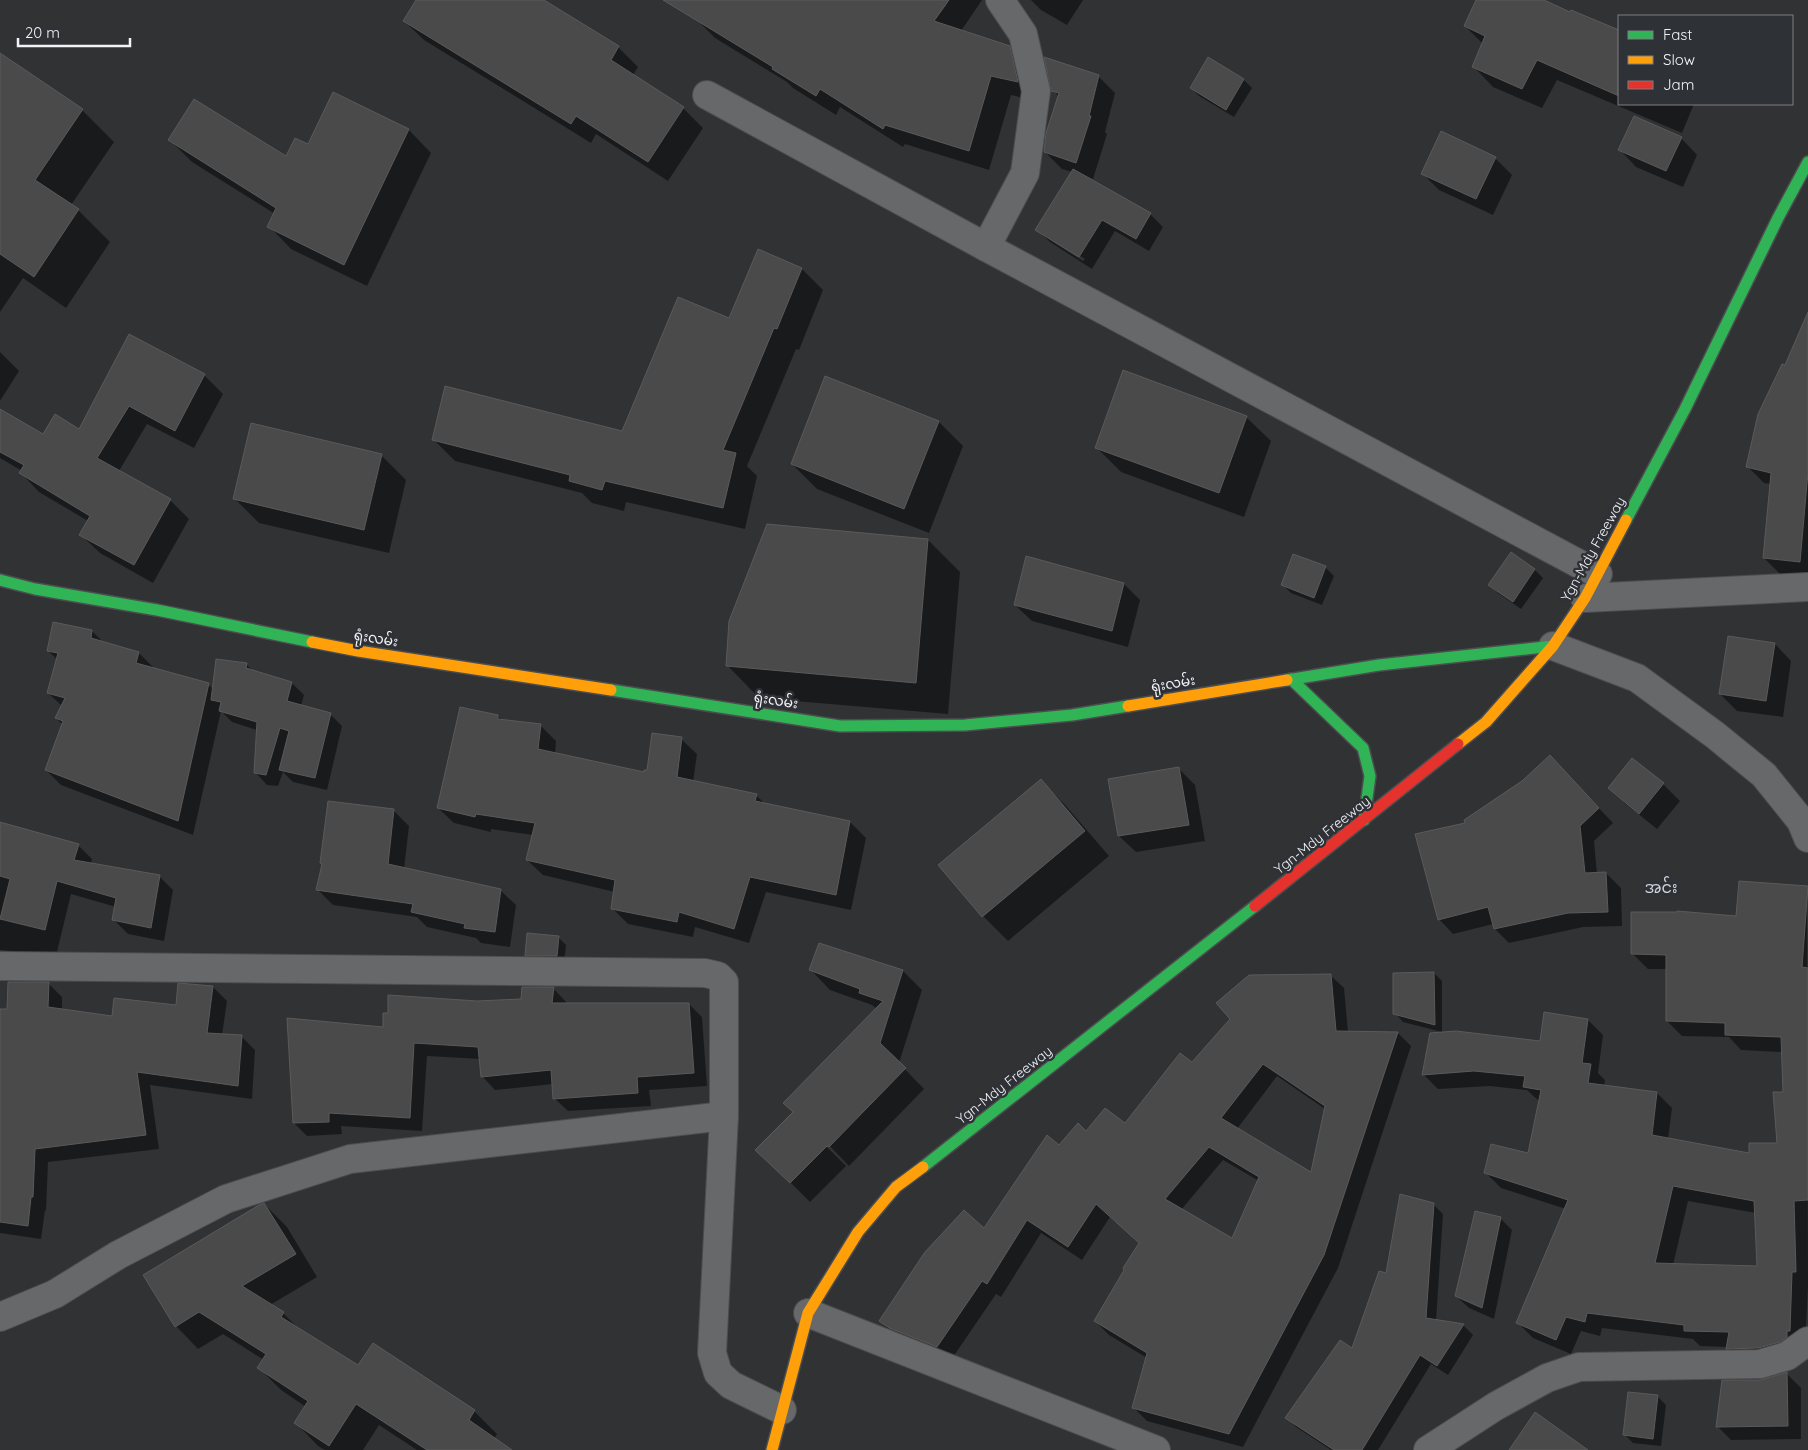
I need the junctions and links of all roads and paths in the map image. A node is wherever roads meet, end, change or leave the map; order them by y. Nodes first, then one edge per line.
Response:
1 (1000, 0) edge
2 (707, 95) dead end
3 (1808, 162) edge
4 (986, 247) junction
5 (1598, 574) junction
6 (0, 580) edge
7 (1808, 587) edge
8 (1585, 598) junction
9 (1553, 646) junction
10 (1291, 679) junction
11 (1364, 820) junction
12 (1808, 838) edge
13 (0, 966) edge
14 (724, 1116) junction
15 (808, 1313) junction
16 (0, 1317) edge
17 (1808, 1341) edge
18 (782, 1410) junction
19 (772, 1450) edge
20 (1156, 1450) edge
21 (1428, 1450) edge

1 - 4 street
2 - 4 street
3 - 5 street, Ygn-Mdy Freeway
4 - 5 street
5 - 8 street, Ygn-Mdy Freeway
6 - 10 street, ရုံးလမ်း
7 - 8 street
8 - 9 street, Ygn-Mdy Freeway
9 - 10 street, ရုံးလမ်း
9 - 11 street, Ygn-Mdy Freeway
9 - 12 street
10 - 11 street
11 - 15 street, Ygn-Mdy Freeway
13 - 14 street
14 - 16 street
14 - 18 street
15 - 18 street, Ygn-Mdy Freeway
15 - 20 street
17 - 21 street
18 - 19 street, Ygn-Mdy Freeway

